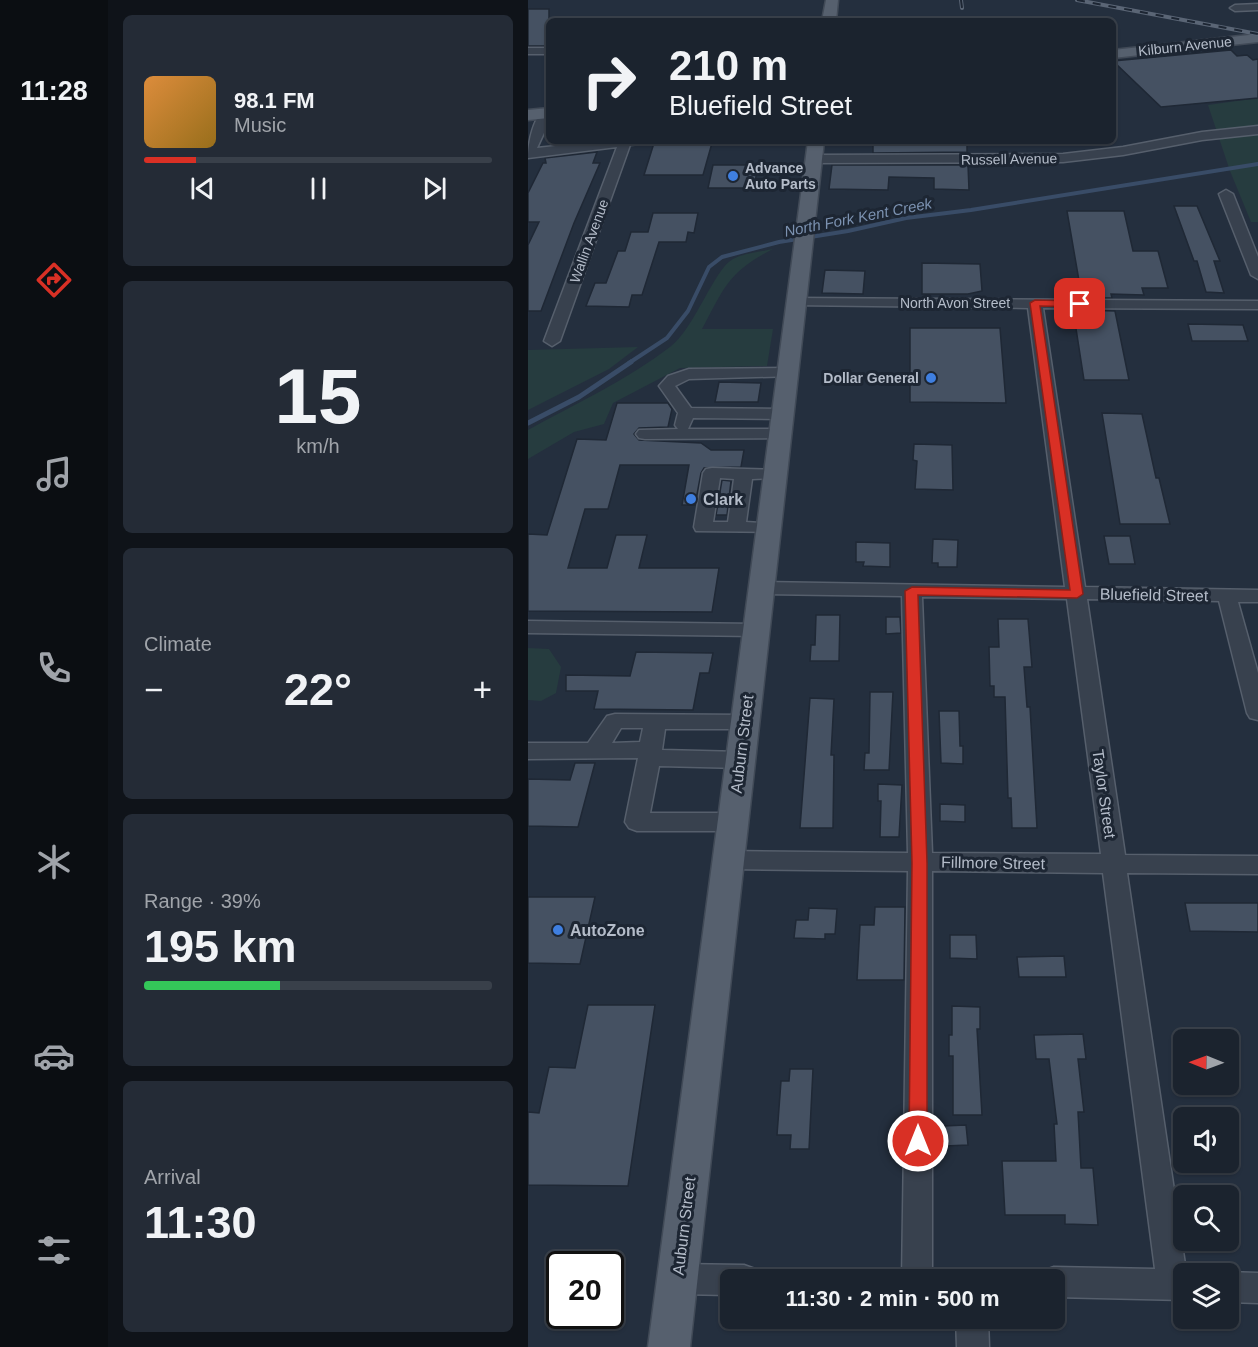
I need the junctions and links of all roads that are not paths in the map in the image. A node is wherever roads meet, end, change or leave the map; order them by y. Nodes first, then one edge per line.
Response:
1 (832, 0) edge
2 (1258, 7) edge
3 (1235, 8) dead end
4 (829, 18) edge
5 (1256, 40) edge
6 (528, 51) edge
7 (546, 51) edge
8 (1116, 54) edge
9 (546, 113) edge
10 (528, 115) edge
11 (546, 117) edge
12 (1258, 130) edge
13 (604, 144) edge
14 (628, 144) edge
15 (816, 144) edge
16 (1013, 144) edge
17 (528, 153) edge
18 (814, 159) junction
19 (1015, 160) junction
20 (1227, 194) dead end
21 (1258, 275) edge
22 (796, 302) junction
23 (1035, 303) junction
24 (1258, 305) edge
25 (552, 341) dead end
26 (788, 373) junction
27 (686, 413) junction
28 (781, 424) junction
29 (645, 434) dead end
30 (681, 434) junction
31 (744, 473) junction
32 (775, 474) junction
33 (736, 527) junction
34 (769, 528) junction
35 (762, 588) junction
36 (912, 591) junction
37 (1077, 594) junction
38 (1227, 596) junction
39 (1258, 596) edge
40 (528, 627) edge
41 (756, 630) junction
42 (1258, 713) edge
43 (655, 721) junction
44 (745, 722) junction
45 (595, 750) junction
46 (528, 751) edge
47 (650, 754) junction
48 (741, 760) junction
49 (733, 822) junction
50 (728, 860) junction
51 (920, 863) junction
52 (1113, 865) junction
53 (1258, 865) edge
54 (1175, 1263) edge
55 (917, 1269) edge
56 (677, 1279) junction
57 (720, 1280) edge
58 (1065, 1282) edge
59 (1173, 1285) edge
60 (1239, 1287) edge
61 (1258, 1288) edge
62 (972, 1329) edge
63 (669, 1347) edge
64 (973, 1347) edge

1 - 4 main road
2 - 3 street
5 - 8 main road, Kilburn Avenue
6 - 7 street
9 - 10 main road
11 - 17 street
12 - 19 street, Russell Avenue
13 - 17 street
14 - 25 street, Wallin Avenue
15 - 18 main road, Auburn Street
16 - 19 street
18 - 19 street, Russell Avenue
18 - 22 main road, Auburn Street
20 - 21 street
22 - 23 street, North Avon Street
22 - 26 main road, Auburn Street
23 - 24 street, North Avon Street
23 - 37 street, Taylor Street
26 - 27 street
26 - 28 main road, Auburn Street
27 - 28 street
27 - 30 street
28 - 30 street
28 - 32 main road, Auburn Street
29 - 30 street
31 - 32 street
31 - 33 street
31 - 33 street
32 - 34 main road, Auburn Street
33 - 34 street
34 - 35 main road, Auburn Street
35 - 36 street, Bluefield Street
35 - 41 main road, Auburn Street
36 - 37 street, Bluefield Street
36 - 51 street
37 - 38 street, Bluefield Street
37 - 52 street, Taylor Street
38 - 39 street, Bluefield Street
38 - 42 street
40 - 41 street
41 - 44 main road, Auburn Street
43 - 44 street
43 - 45 street
43 - 47 street
44 - 48 main road, Auburn Street
45 - 46 street
45 - 47 street
47 - 48 street
47 - 49 street
48 - 49 main road, Auburn Street
49 - 50 main road, Auburn Street
50 - 51 street, Fillmore Street
50 - 56 main road, Auburn Street
51 - 52 street, Fillmore Street
51 - 55 street
52 - 53 street, Fillmore Street
52 - 54 street, Taylor Street
56 - 57 street
56 - 63 main road, Auburn Street
58 - 59 street
60 - 61 street
62 - 64 street

